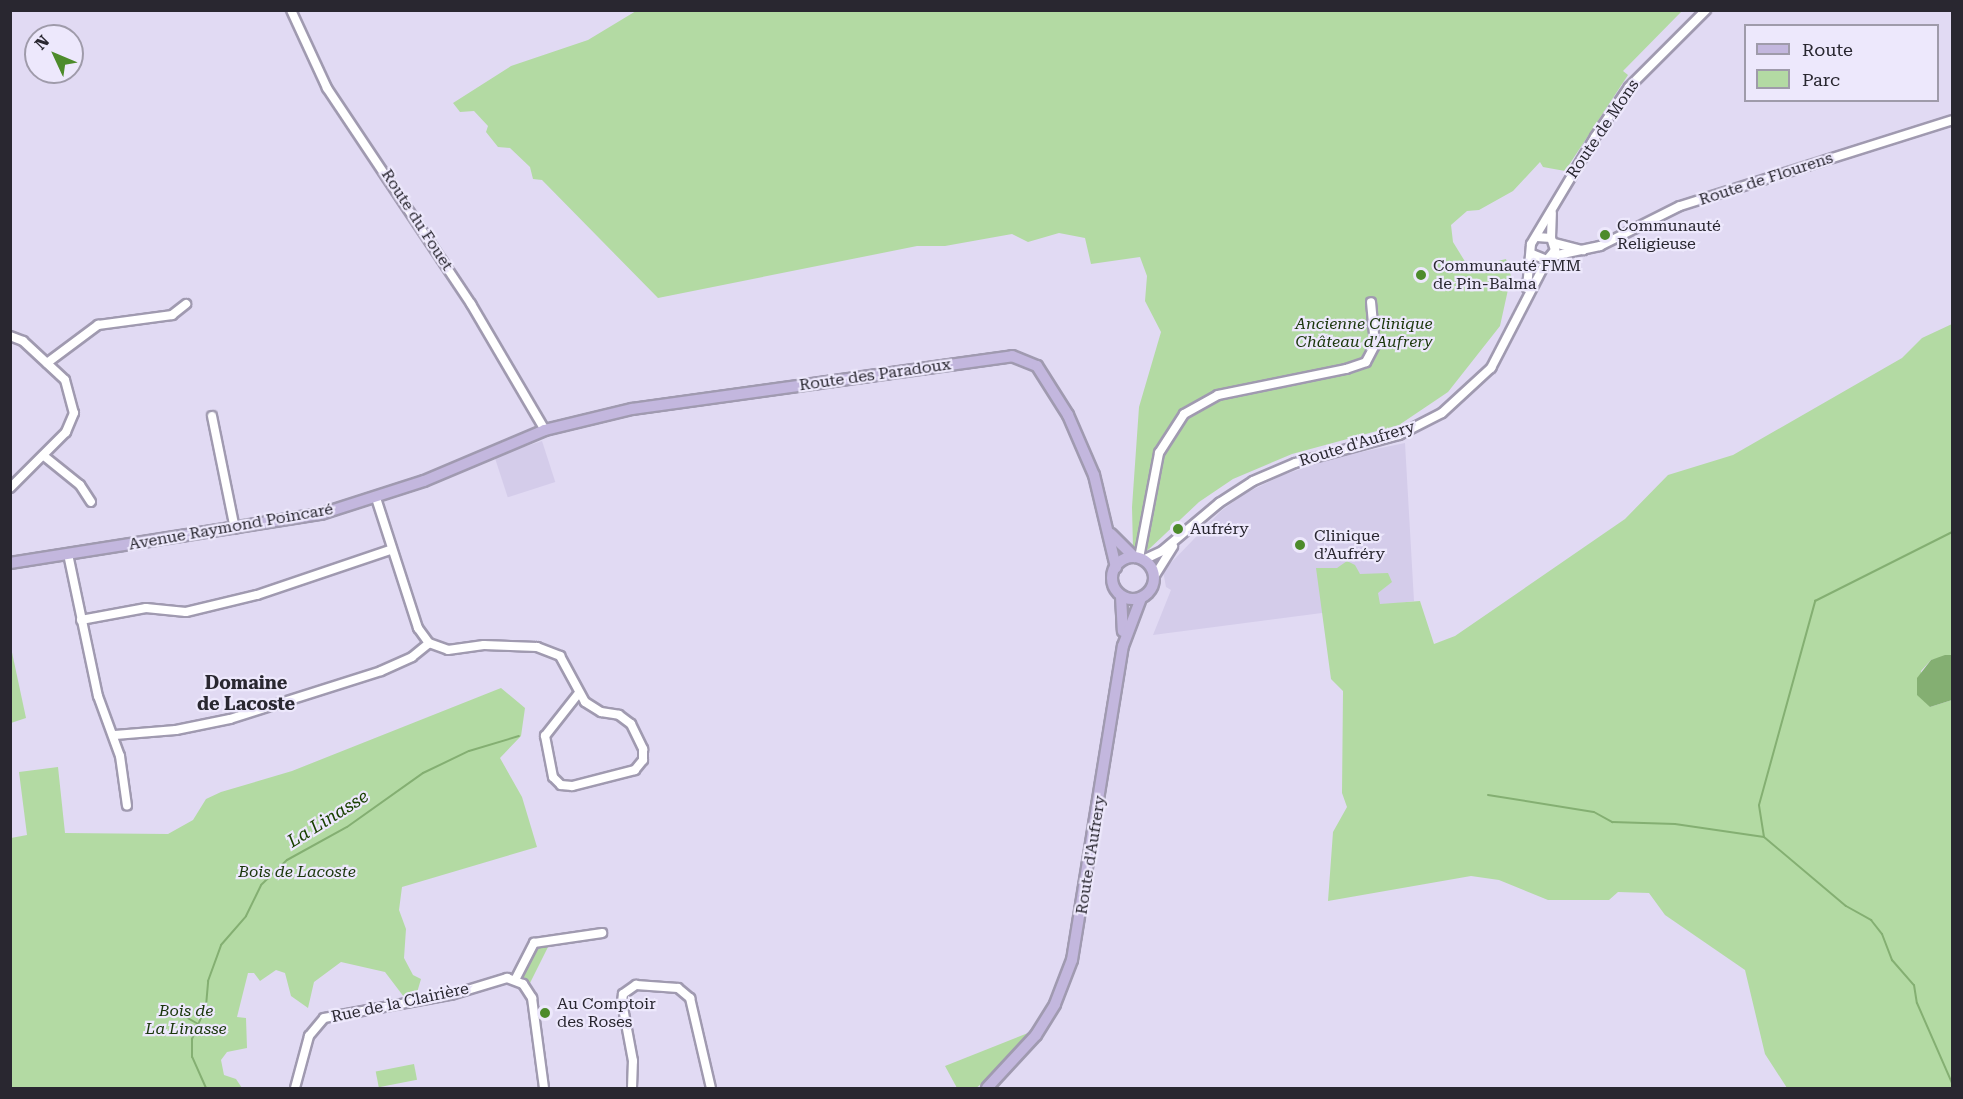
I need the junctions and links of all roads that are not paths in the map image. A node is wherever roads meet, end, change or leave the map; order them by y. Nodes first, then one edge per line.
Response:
1 (291, 10) edge
2 (1706, 10) edge
3 (1953, 120) edge
4 (1556, 201) junction
5 (1537, 237) junction
6 (1553, 240) junction
7 (1584, 250) junction
8 (1532, 254) junction
9 (1550, 258) junction
10 (1526, 298) junction
11 (1371, 302) dead end
12 (186, 304) dead end
13 (10, 336) edge
14 (46, 363) junction
15 (212, 416) dead end
16 (545, 430) junction
17 (44, 456) junction
18 (10, 488) edge
19 (376, 498) junction
20 (92, 502) dead end
21 (1103, 520) junction
22 (235, 529) junction
23 (1183, 536) junction
24 (390, 550) junction
25 (68, 554) junction
26 (1139, 558) junction
27 (10, 563) edge
28 (1116, 567) junction
29 (1154, 577) junction
30 (1121, 596) junction
31 (1141, 598) junction
32 (81, 620) junction
33 (429, 643) junction
34 (1123, 646) junction
35 (578, 694) junction
36 (115, 735) junction
37 (127, 806) dead end
38 (602, 933) dead end
39 (516, 980) junction
40 (295, 1089) edge
41 (544, 1089) edge
42 (632, 1089) edge
43 (711, 1089) edge
44 (987, 1089) edge

1 - 16 street, Route du Fouet
2 - 4 street, Route de Mons
3 - 7 street, Route de Flourens
4 - 5 street, Route de Mons
4 - 6 street, Route de Mons
5 - 6 street
5 - 8 street, Route de Mons
6 - 7 street
6 - 9 street, Route de Mons
7 - 9 street, Route de Flourens
8 - 9 street
8 - 10 street, Route d'Aufrery
9 - 10 street, Route d'Aufrery
10 - 23 street, Route d'Aufrery
11 - 26 street
12 - 14 street
13 - 14 street
14 - 17 street
15 - 22 street
16 - 19 main road, Avenue Raymond Poincaré
16 - 21 main road, Route des Paradoux
17 - 18 street
17 - 20 street
19 - 22 main road, Avenue Raymond Poincaré
19 - 24 street
21 - 26 main road
21 - 28 main road
22 - 25 main road, Avenue Raymond Poincaré
23 - 26 street, Route d'Aufrery
23 - 29 street, Route d'Aufrery
24 - 32 street
24 - 33 street
25 - 27 main road, Avenue Raymond Poincaré
25 - 32 street
26 - 28 main road
26 - 29 main road
28 - 30 main road
29 - 31 main road
30 - 31 main road
30 - 34 main road, Route d'Aufrery
31 - 34 main road, Route d'Aufrery
32 - 36 street
33 - 35 street
33 - 36 street
34 - 44 main road, Route d'Aufrery
35 - 35 street
36 - 37 street
38 - 39 street
39 - 40 street, Rue de la Clairière
39 - 41 street
42 - 43 street

